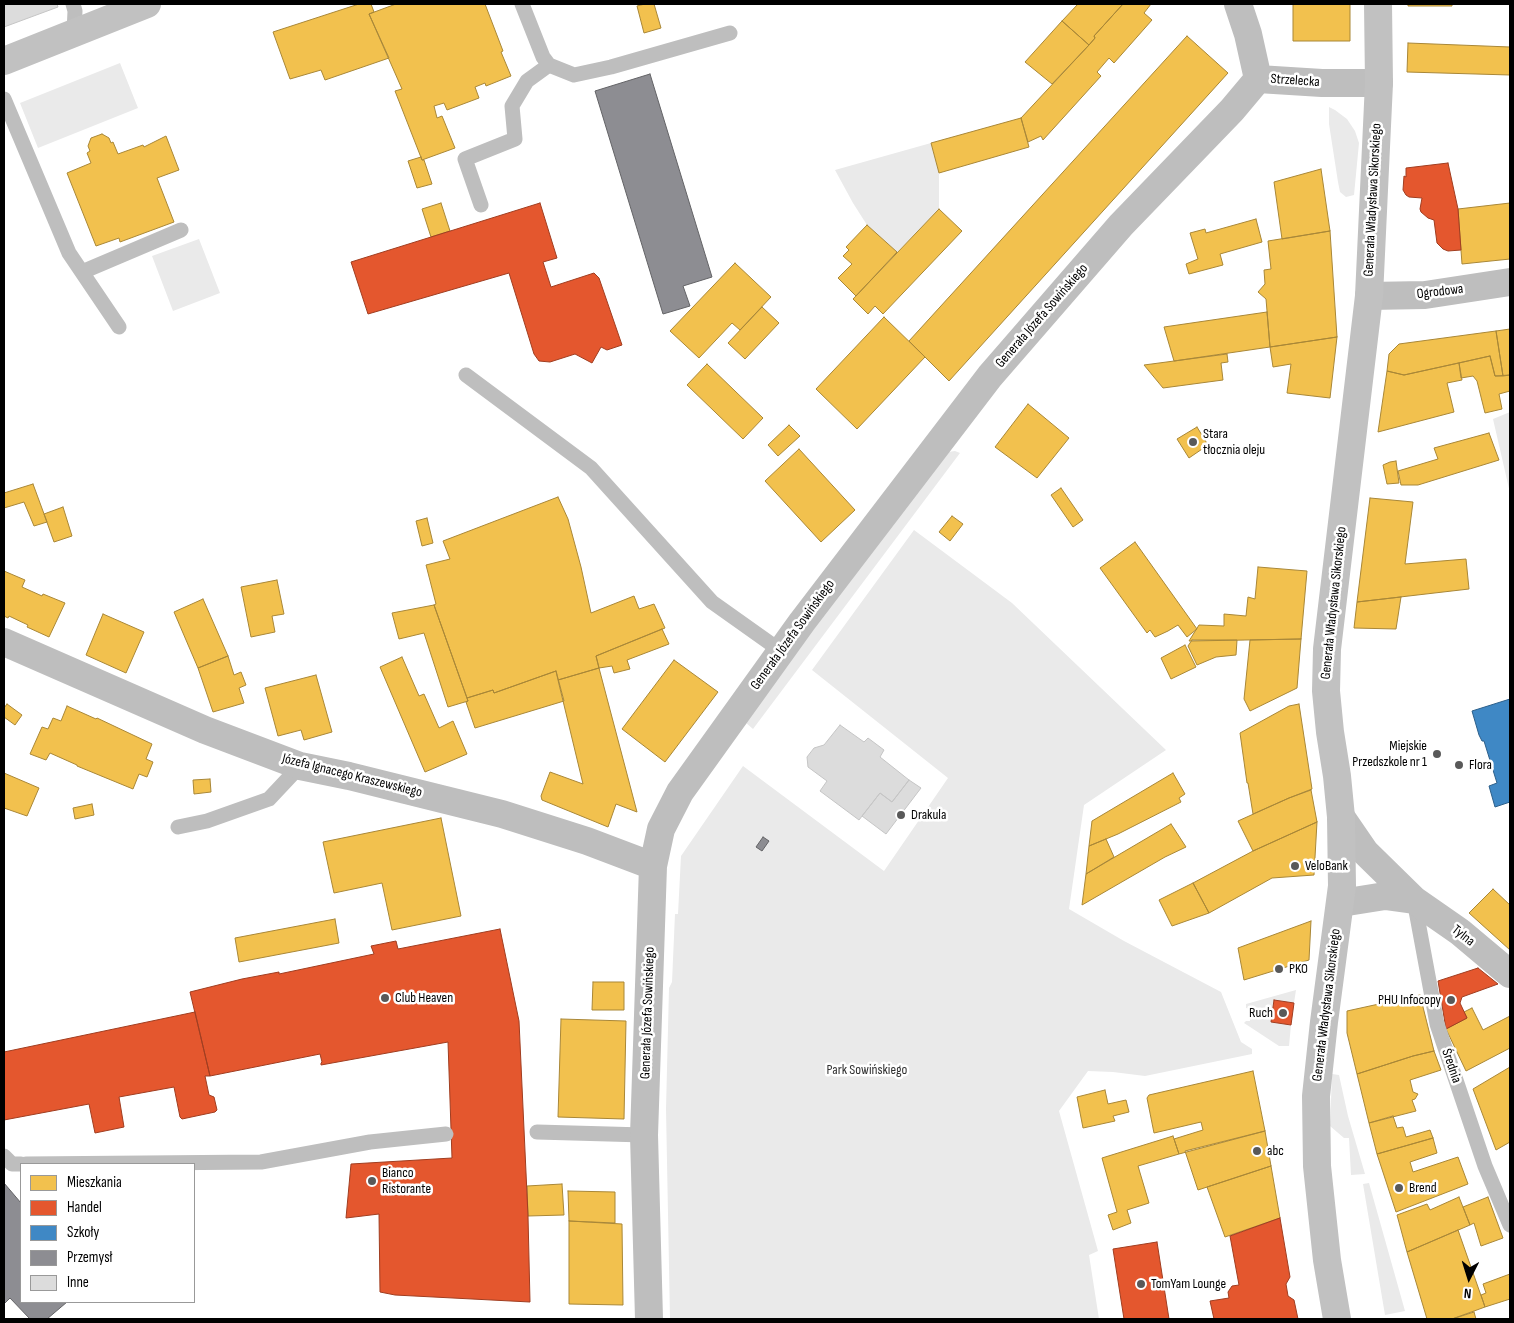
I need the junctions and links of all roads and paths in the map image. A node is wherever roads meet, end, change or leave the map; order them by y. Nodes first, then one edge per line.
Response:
1 (73, 4) edge
2 (146, 4) edge
3 (522, 4) edge
4 (1238, 4) edge
5 (1378, 4) edge
6 (74, 32) junction
7 (730, 33) dead end
8 (4, 61) edge
9 (549, 65) junction
10 (1258, 79) junction
11 (1379, 83) junction
12 (4, 100) edge
13 (481, 205) dead end
14 (181, 230) dead end
15 (82, 272) junction
16 (1510, 282) edge
17 (1369, 296) junction
18 (119, 327) dead end
19 (466, 375) dead end
20 (4, 642) edge
21 (781, 651) junction
22 (300, 766) junction
23 (1341, 818) junction
24 (178, 827) dead end
25 (653, 866) junction
26 (1414, 900) junction
27 (1341, 903) junction
28 (1510, 974) edge
29 (537, 1132) dead end
30 (446, 1134) dead end
31 (644, 1135) junction
32 (4, 1156) edge
33 (144, 1163) edge
34 (20, 1164) edge
35 (1510, 1225) edge
36 (649, 1319) edge
37 (1337, 1319) edge

1 - 6 lane
2 - 6 main road
3 - 9 lane
4 - 10 street, Strzelecka
5 - 11 main road, Generała Władysława Sikorskiego
6 - 8 main road
7 - 9 lane
9 - 13 lane
10 - 11 street, Strzelecka
10 - 21 street, Generała Józefa Sowińskiego
11 - 17 main road, Generała Władysława Sikorskiego
12 - 15 lane
14 - 15 lane
15 - 18 lane
16 - 17 street, Ogrodowa
17 - 23 main road, Generała Władysława Sikorskiego
19 - 21 lane
20 - 22 street, Józefa Ignacego Kraszewskiego
21 - 25 street, Generała Józefa Sowińskiego
22 - 24 lane
22 - 25 street, Józefa Ignacego Kraszewskiego
23 - 26 street
23 - 27 main road, Generała Władysława Sikorskiego
25 - 31 street, Generała Józefa Sowińskiego
26 - 27 street
26 - 28 street, Tylna
26 - 35 lane, Średnia
27 - 37 main road, Generała Władysława Sikorskiego
29 - 31 lane
30 - 33 lane
31 - 36 street, Generała Józefa Sowińskiego
32 - 34 lane

